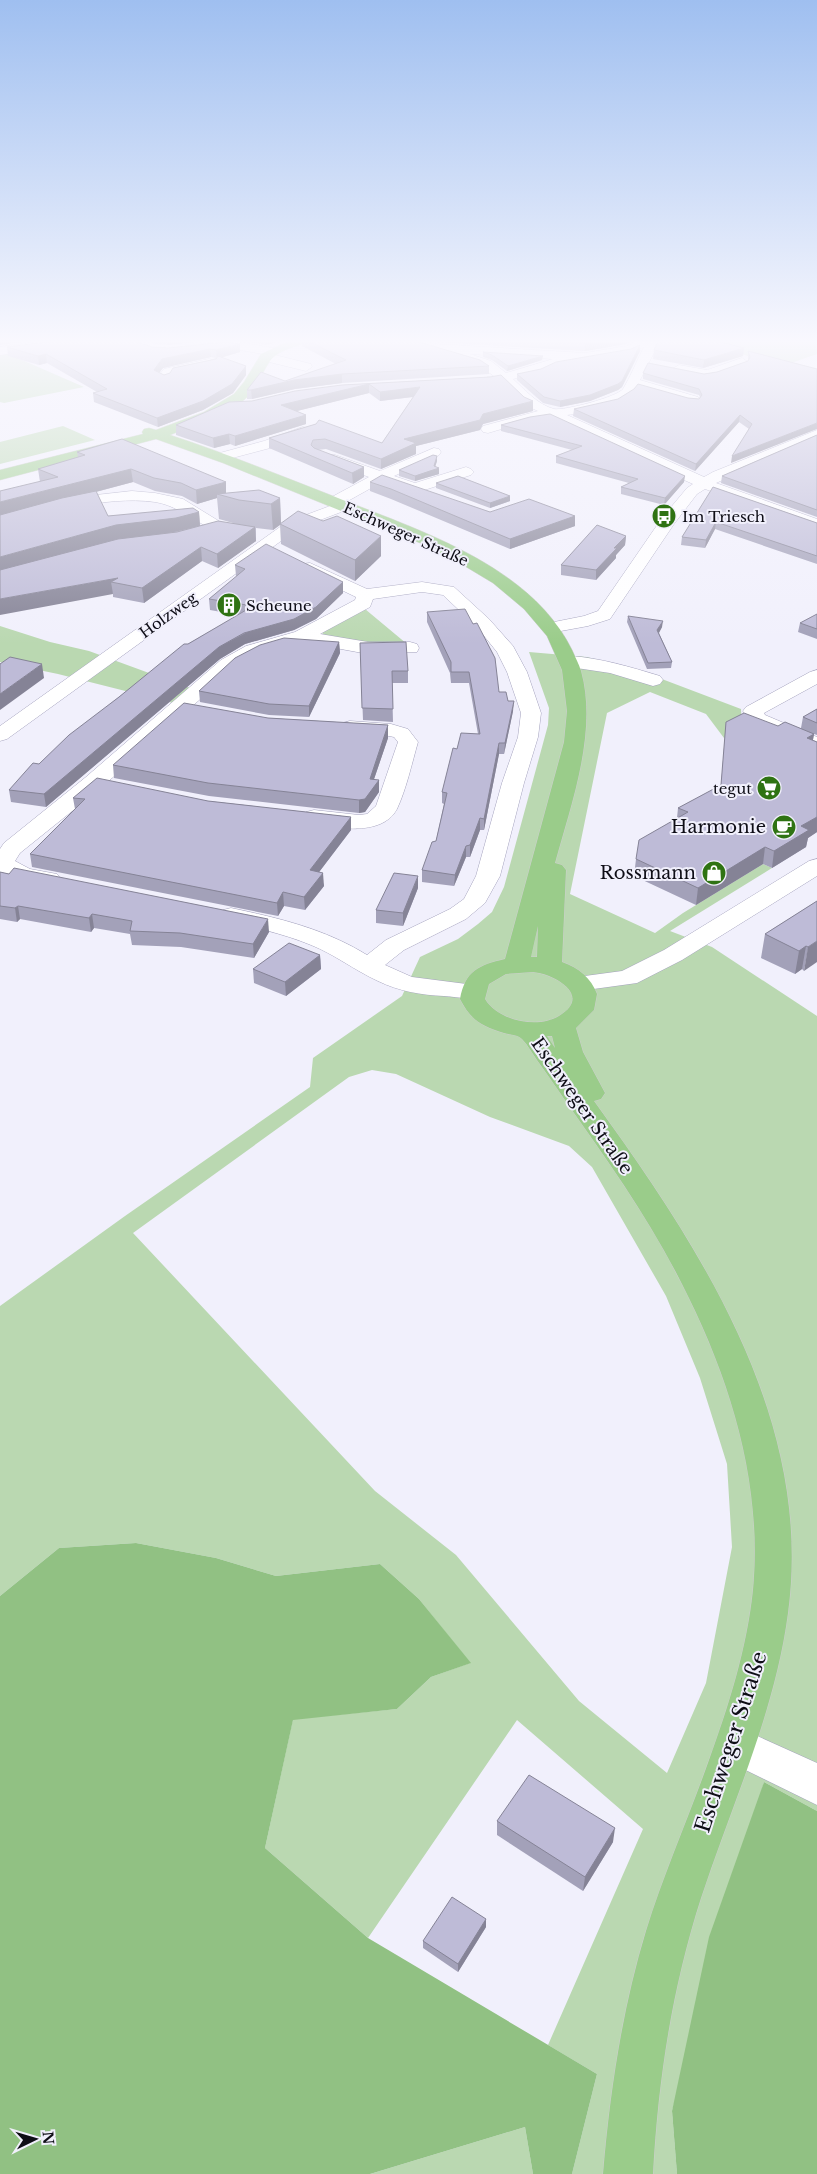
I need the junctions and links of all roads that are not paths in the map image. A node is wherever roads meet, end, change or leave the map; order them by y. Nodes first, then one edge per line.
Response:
1 (126, 440) edge
2 (175, 440) edge
3 (192, 440) edge
4 (276, 440) edge
5 (610, 440) edge
6 (801, 440) edge
7 (434, 452) dead end
8 (214, 454) junction
9 (320, 454) edge
10 (466, 472) dead end
11 (0, 474) edge
12 (381, 476) junction
13 (703, 484) junction
14 (415, 488) junction
15 (439, 497) edge
16 (338, 504) junction
17 (0, 522) edge
18 (817, 524) edge
19 (218, 528) junction
20 (200, 533) edge
21 (274, 545) junction
22 (298, 562) edge
23 (365, 595) junction
24 (550, 628) junction
25 (302, 636) junction
26 (410, 648) dead end
27 (570, 662) junction
28 (817, 676) edge
29 (653, 680) dead end
30 (180, 706) junction
31 (207, 711) edge
32 (334, 726) edge
33 (0, 735) edge
34 (817, 744) edge
35 (94, 782) junction
36 (119, 788) edge
37 (558, 810) junction
38 (294, 815) edge
39 (817, 866) edge
40 (66, 882) edge
41 (211, 912) edge
42 (370, 965) junction
43 (516, 965) junction
44 (550, 966) junction
45 (579, 983) junction
46 (472, 991) junction
47 (562, 1026) junction
48 (529, 1030) junction
49 (636, 1182) junction
50 (735, 1745) junction
51 (817, 1786) edge
52 (628, 2174) edge

1 - 11 main road
2 - 8 main road, Eschweger Straße
3 - 8 main road, Eschweger Straße
4 - 8 street
5 - 13 street
6 - 13 street
7 - 12 street, Holzweg
8 - 16 main road, Eschweger Straße
9 - 12 street
10 - 14 street
12 - 14 street
12 - 16 street, Holzweg
13 - 18 street
13 - 24 street
14 - 15 street
16 - 21 street, Holzweg
16 - 24 main road, Eschweger Straße
17 - 19 street
19 - 20 street
19 - 21 street
21 - 33 street, Holzweg
22 - 23 street
23 - 25 street
23 - 42 street
24 - 27 main road, Eschweger Straße
25 - 26 street
25 - 30 street
27 - 29 street
27 - 37 main road, Eschweger Straße
28 - 34 street
30 - 31 street
30 - 35 street
32 - 38 street
35 - 36 street
35 - 40 street
37 - 43 main road, Eschweger Straße
37 - 44 main road, Eschweger Straße
39 - 45 street
41 - 42 street
42 - 46 street
43 - 44 main road
43 - 46 main road
44 - 45 main road
45 - 47 main road
46 - 48 main road
47 - 48 main road
47 - 49 main road, Eschweger Straße
48 - 49 main road, Eschweger Straße
49 - 50 main road, Eschweger Straße
50 - 51 street
50 - 52 main road, Eschweger Straße

